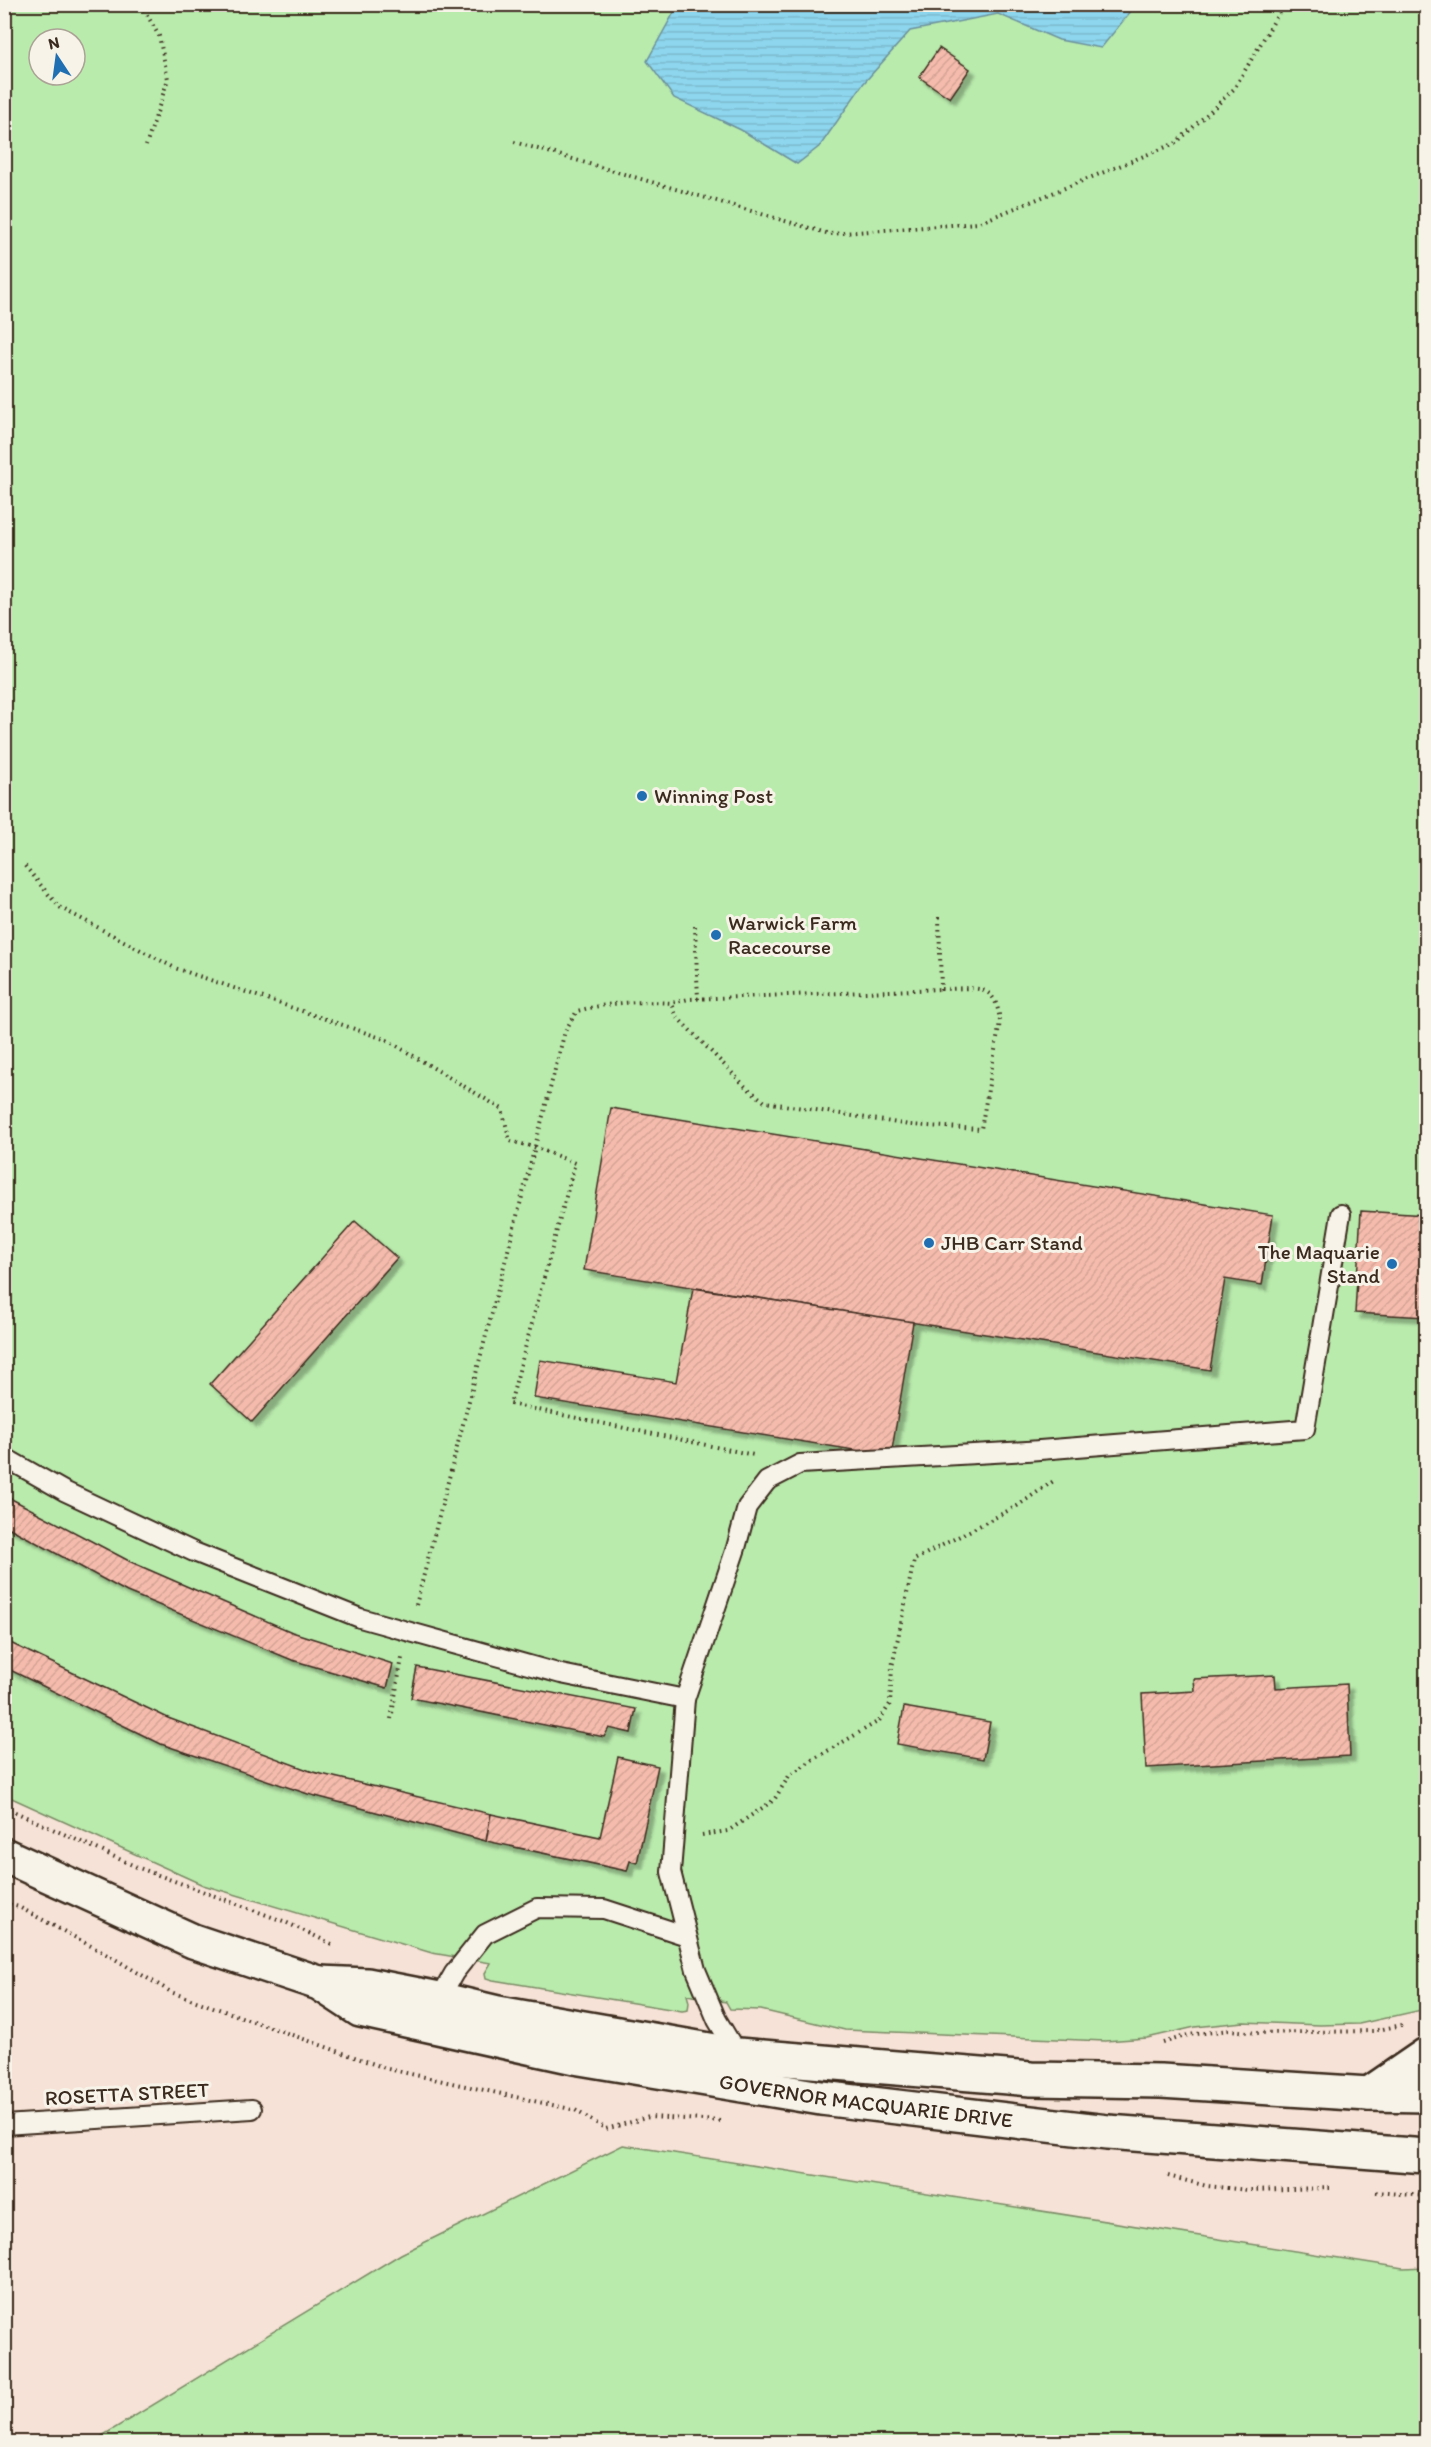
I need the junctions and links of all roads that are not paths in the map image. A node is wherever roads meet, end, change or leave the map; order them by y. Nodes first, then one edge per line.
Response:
1 (1341, 1214) dead end
2 (4, 1457) edge
3 (686, 1699) junction
4 (4, 1855) edge
5 (687, 1936) junction
6 (320, 1983) junction
7 (439, 1999) junction
8 (738, 2055) junction
9 (1426, 2055) edge
10 (1369, 2094) junction
11 (1426, 2096) edge
12 (252, 2109) dead end
13 (4, 2125) edge
14 (1426, 2156) edge

1 - 3 lane
2 - 3 lane
3 - 5 lane
4 - 6 main road, GOVERNOR MACQUARIE DRIVE
5 - 7 lane
5 - 8 lane
6 - 7 main road, GOVERNOR MACQUARIE DRIVE
6 - 14 main road, GOVERNOR MACQUARIE DRIVE
7 - 8 main road, GOVERNOR MACQUARIE DRIVE
8 - 10 main road, GOVERNOR MACQUARIE DRIVE
9 - 10 main road
10 - 11 main road, GOVERNOR MACQUARIE DRIVE
12 - 13 lane, ROSETTA STREET

